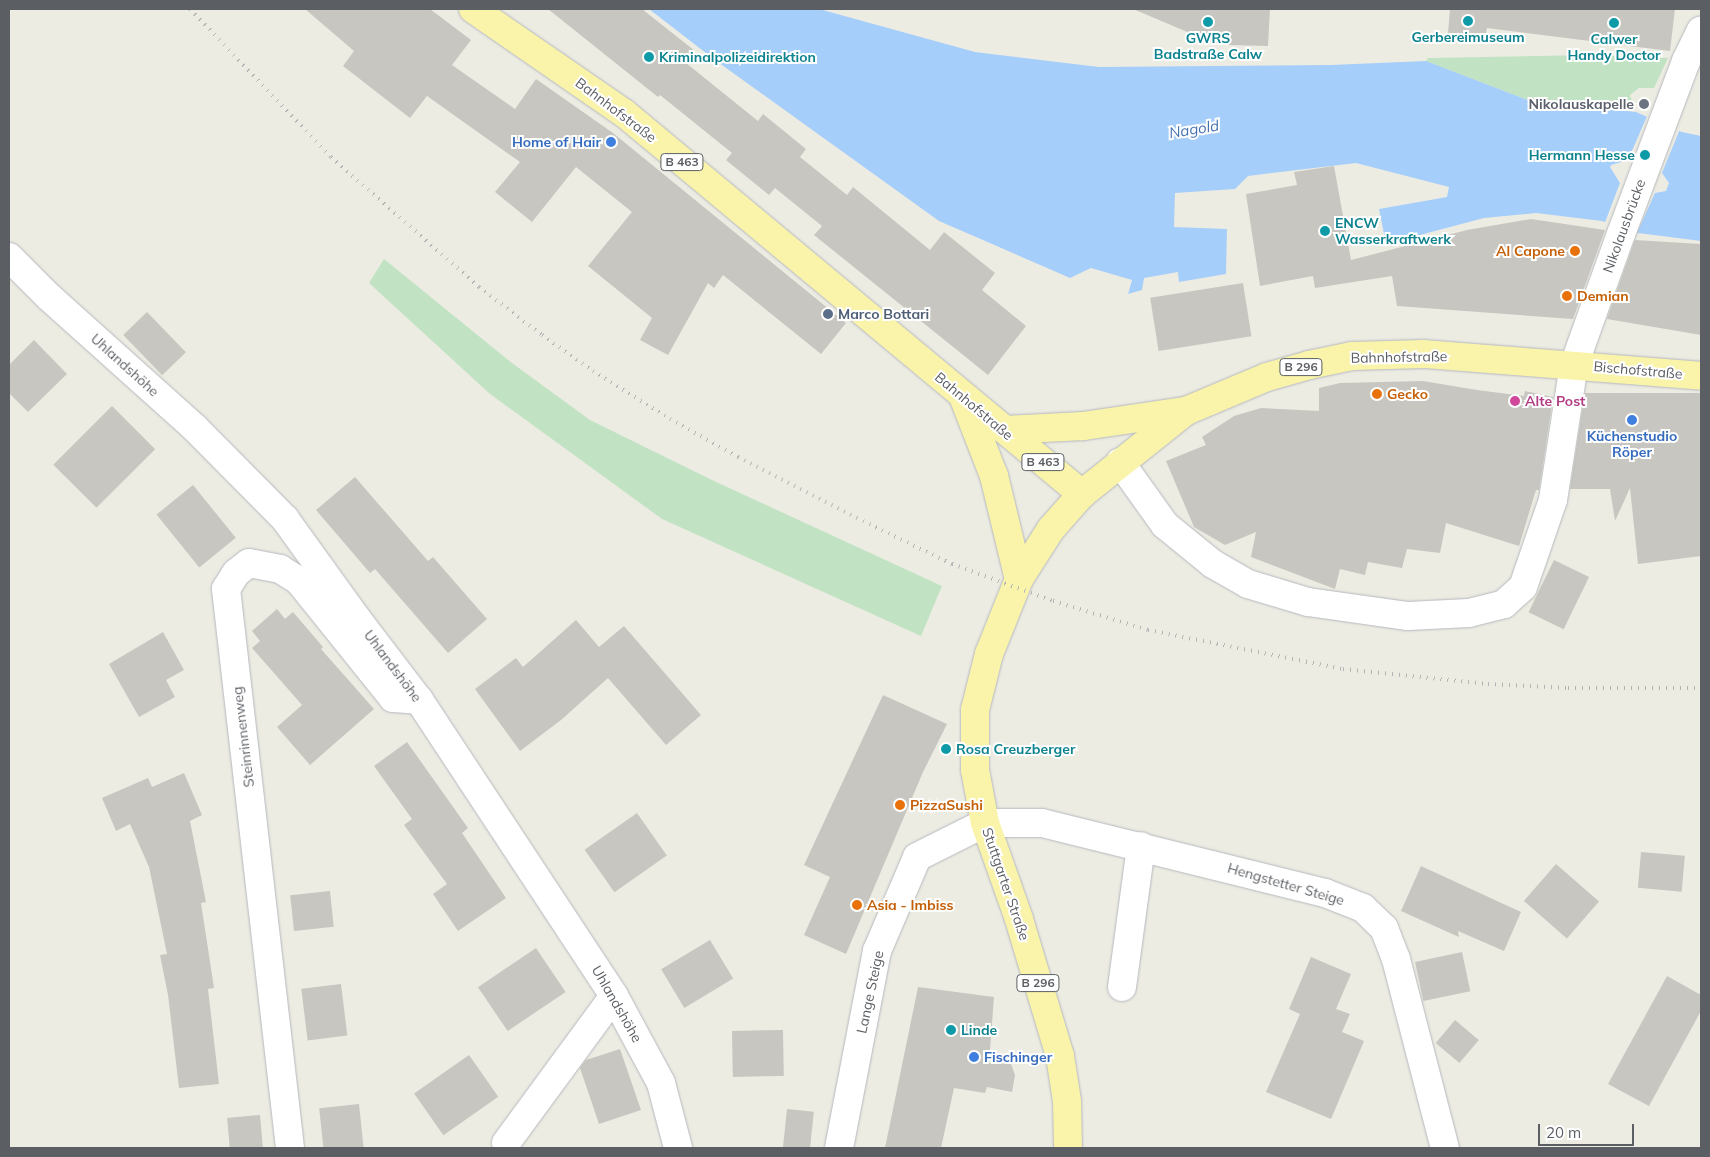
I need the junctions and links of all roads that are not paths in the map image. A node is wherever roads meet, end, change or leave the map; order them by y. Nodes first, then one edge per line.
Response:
1 (473, 9) edge
2 (1701, 30) edge
3 (9, 257) edge
4 (9, 284) edge
5 (49, 297) junction
6 (1574, 365) junction
7 (1701, 376) edge
8 (964, 398) junction
9 (1186, 411) junction
10 (1004, 430) junction
11 (1120, 462) junction
12 (1082, 494) junction
13 (1019, 579) junction
14 (419, 700) junction
15 (985, 823) junction
16 (1141, 846) junction
17 (1122, 986) dead end
18 (614, 996) junction
19 (289, 1139) edge
20 (506, 1143) dead end
21 (678, 1148) edge
22 (839, 1148) edge
23 (1068, 1148) edge
24 (1445, 1148) edge

1 - 8 main road, Bahnhofstraße / B 463
2 - 6 street, Nikolausbrücke
3 - 5 street, Uhlandshöhe
4 - 5 street
5 - 14 street, Uhlandshöhe
6 - 7 main road, Bischofstraße / B 296
6 - 9 main road, Bahnhofstraße / B 296
6 - 11 street, Nikolausbrücke
8 - 10 main road, Bahnhofstraße / B 463
8 - 13 main road
9 - 10 main road
9 - 11 main road, Bahnhofstraße / B 296
10 - 12 main road, Bahnhofstraße / B 463
11 - 12 main road, Bahnhofstraße / B 296
12 - 13 main road, Stuttgarter Straße / B 296
13 - 15 main road, Stuttgarter Straße / B 296
14 - 18 street, Uhlandshöhe
14 - 19 street, Steinrinnenweg
15 - 16 street, Hengstetter Steige
15 - 22 street, Lange Steige
15 - 23 main road, Stuttgarter Straße / B 296
16 - 17 street
16 - 24 street, Hengstetter Steige
18 - 20 street
18 - 21 street, Uhlandshöhe

